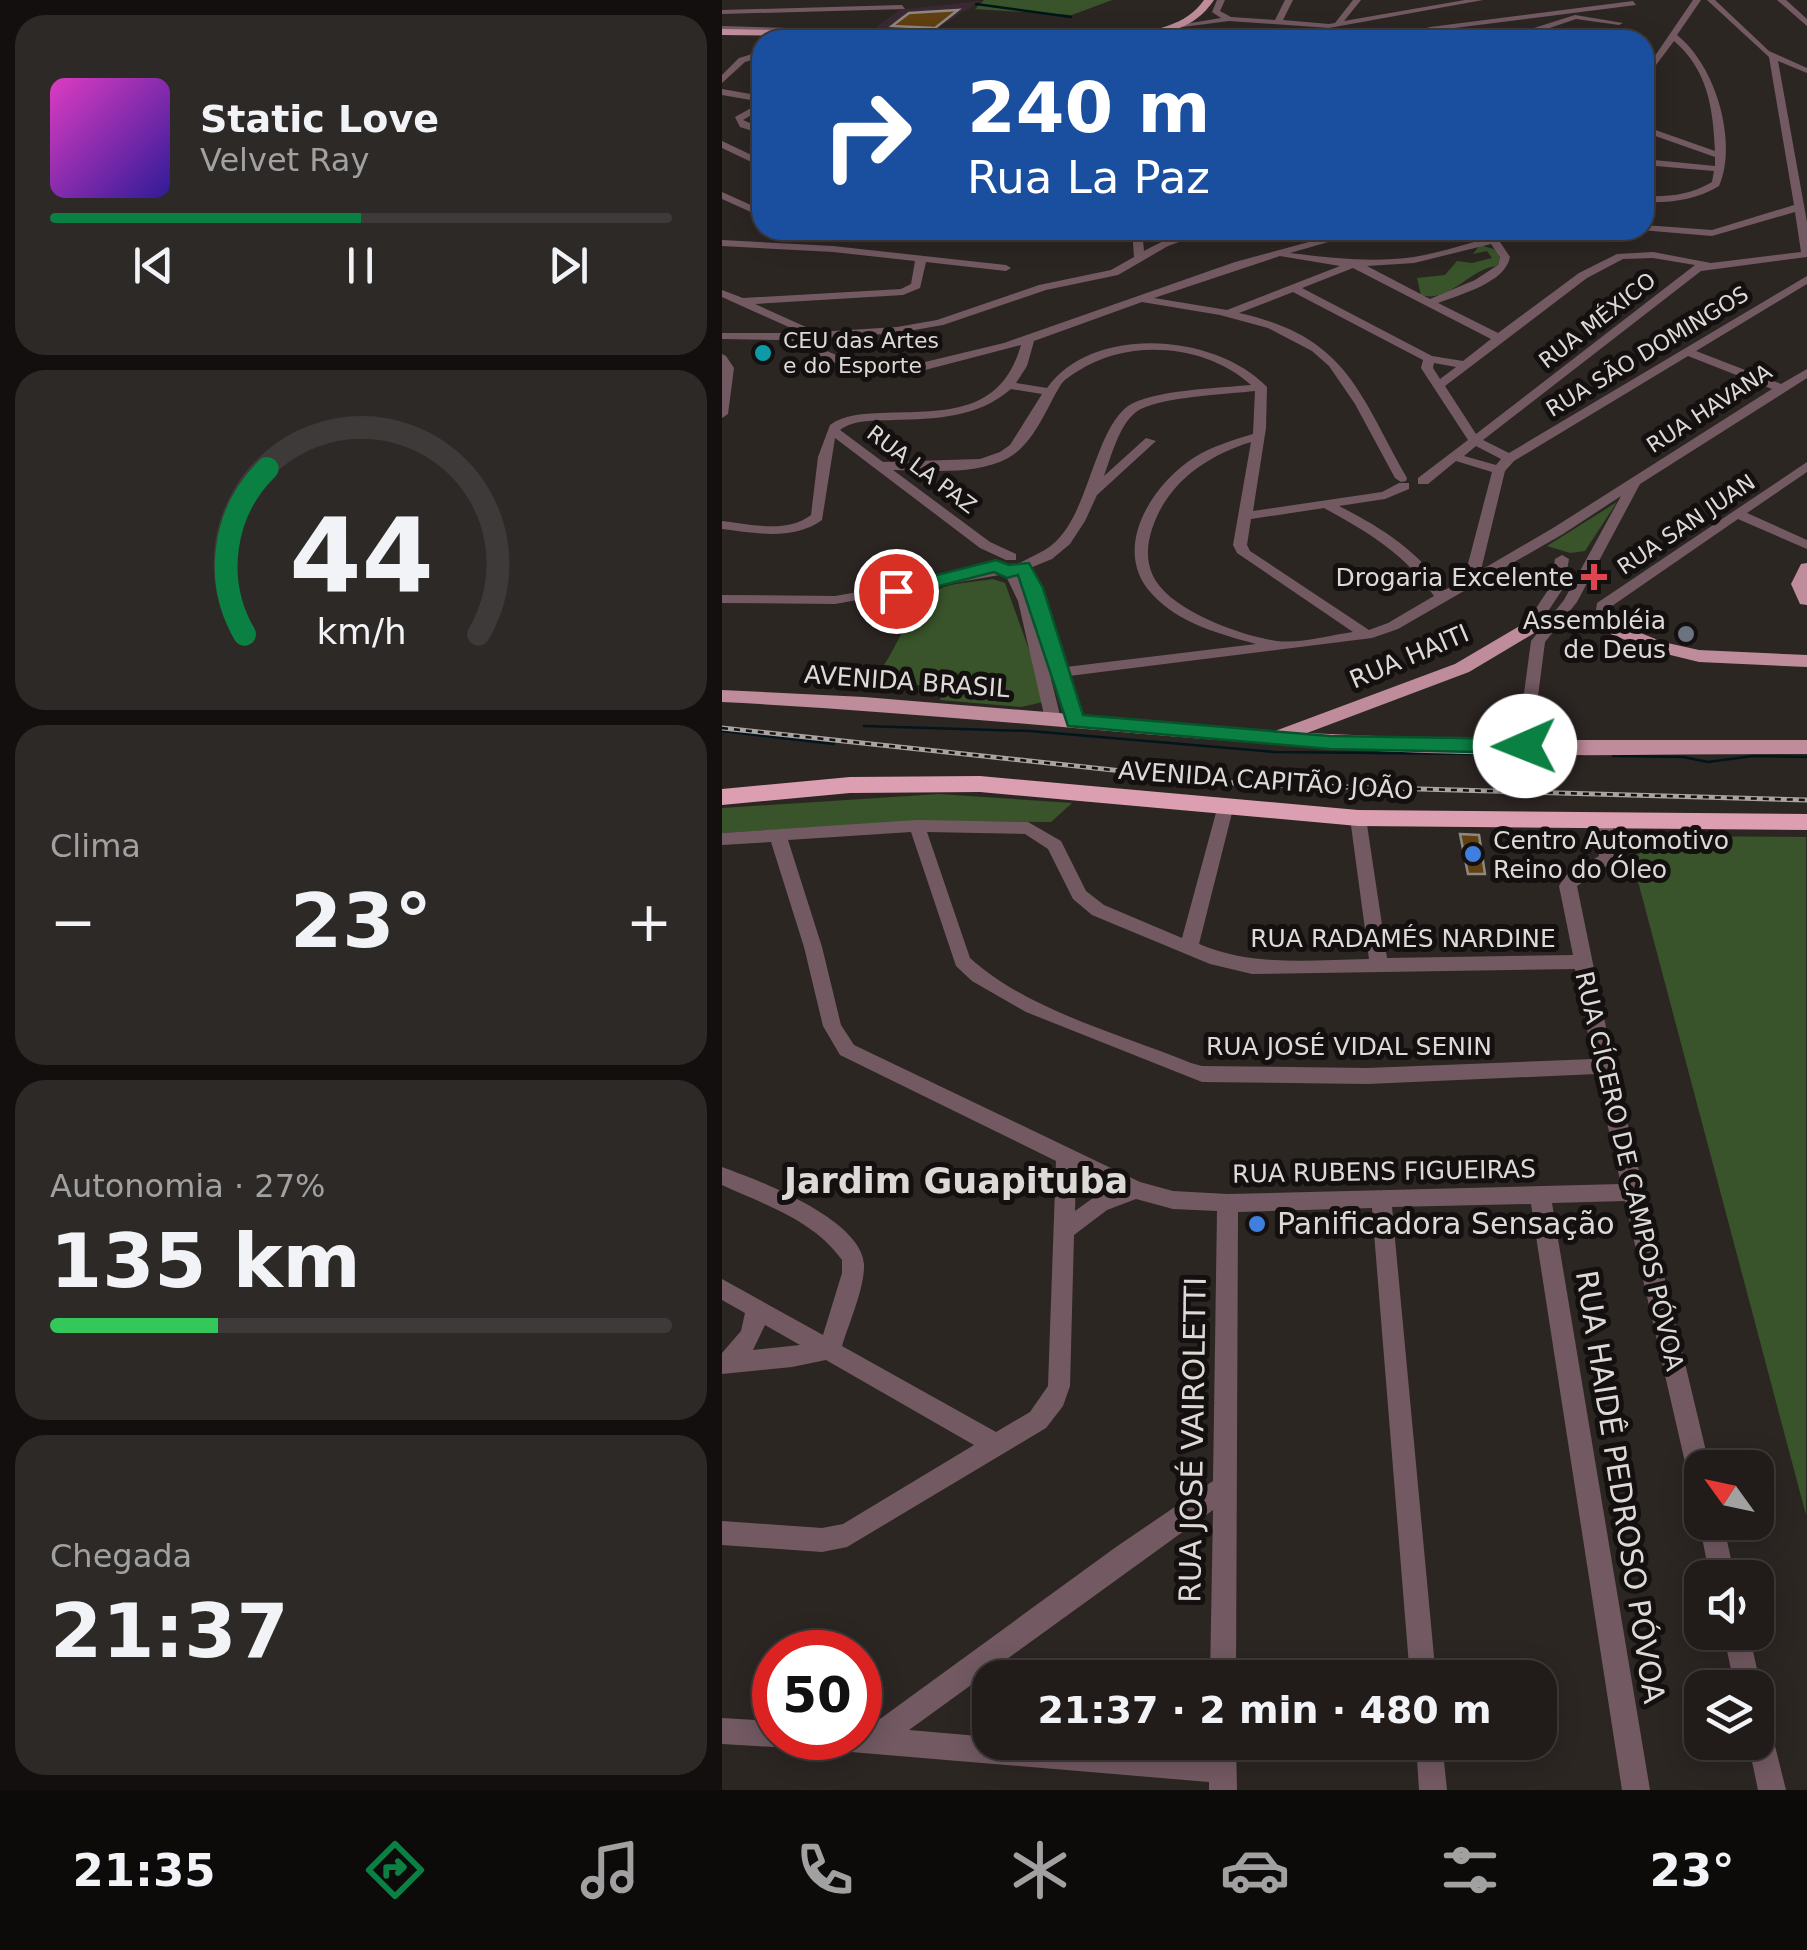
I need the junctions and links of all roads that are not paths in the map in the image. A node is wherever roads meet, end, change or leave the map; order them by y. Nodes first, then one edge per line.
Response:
1 (1209, 0) edge
2 (1221, 0) edge
3 (1289, 0) edge
4 (1357, 0) edge
5 (1479, 0) edge
6 (1781, 0) edge
7 (912, 2) edge
8 (1634, 2) edge
9 (1695, 2) edge
10 (1715, 2) edge
11 (902, 7) junction
12 (1518, 7) dead end
13 (781, 11) junction
14 (1404, 11) junction
15 (722, 12) edge
16 (735, 13) dead end
17 (1528, 14) junction
18 (1222, 18) junction
19 (1805, 22) edge
20 (1278, 23) junction
21 (1619, 23) junction
22 (1182, 25) junction
23 (1337, 25) junction
24 (769, 28) junction
25 (1430, 29) junction
26 (865, 30) joint
27 (1165, 30) edge
28 (1427, 30) edge
29 (1536, 30) edge
30 (1613, 30) edge
31 (722, 32) edge
32 (752, 32) edge
33 (752, 35) edge
34 (1673, 36) junction
35 (1664, 51) junction
36 (1691, 55) junction
37 (752, 58) edge
38 (1773, 58) junction
39 (722, 60) edge
40 (742, 60) junction
41 (1654, 65) edge
42 (1806, 71) edge
43 (722, 80) edge
44 (722, 92) edge
45 (752, 97) edge
46 (752, 107) edge
47 (752, 128) edge
48 (1654, 133) edge
49 (722, 144) edge
50 (1719, 153) junction
51 (746, 156) junction
52 (752, 159) edge
53 (724, 162) edge
54 (1654, 163) edge
55 (1722, 169) junction
56 (722, 195) edge
57 (1654, 199) edge
58 (1798, 207) junction
59 (752, 209) edge
60 (1654, 229) edge
61 (1009, 240) edge
62 (1138, 240) edge
63 (1176, 240) edge
64 (1326, 240) edge
65 (1489, 240) edge
66 (1493, 240) edge
67 (722, 243) edge
68 (1271, 254) junction
69 (1804, 255) edge
70 (1139, 258) junction
71 (921, 260) junction
72 (1354, 264) junction
73 (1706, 264) junction
74 (1006, 268) junction
75 (1806, 279) edge
76 (1043, 287) junction
77 (1294, 288) junction
78 (722, 293) edge
79 (1146, 300) junction
80 (744, 301) junction
81 (1429, 303) junction
82 (1229, 313) junction
83 (812, 333) junction
84 (722, 336) edge
85 (1029, 339) junction
86 (1500, 340) junction
87 (795, 342) junction
88 (1689, 352) junction
89 (722, 358) edge
90 (1429, 359) junction
91 (1462, 364) junction
92 (1022, 372) junction
93 (1806, 372) edge
94 (1439, 385) junction
95 (1012, 386) junction
96 (1055, 387) junction
97 (1261, 387) junction
98 (1782, 388) junction
99 (724, 392) edge
100 (722, 414) edge
101 (832, 430) junction
102 (1258, 436) junction
103 (1150, 441) dead end
104 (1475, 441) junction
105 (1455, 458) junction
106 (1509, 458) junction
107 (1473, 465) junction
108 (884, 466) junction
109 (1806, 466) edge
110 (1499, 470) junction
111 (1416, 476) junction
112 (1636, 482) junction
113 (1093, 492) junction
114 (1324, 503) junction
115 (1738, 514) junction
116 (1244, 516) junction
117 (722, 525) edge
118 (1062, 541) junction
119 (1539, 545) junction
120 (1806, 545) edge
121 (1046, 558) junction
122 (1562, 559) junction
123 (1592, 559) junction
124 (1010, 565) junction
125 (1806, 568) edge
126 (1471, 580) junction
127 (1034, 588) junction
128 (1442, 597) junction
129 (722, 599) edge
130 (1551, 599) junction
131 (1806, 600) edge
132 (1570, 602) junction
133 (1601, 614) junction
134 (1556, 623) junction
135 (1530, 628) junction
136 (1368, 636) junction
137 (1281, 646) junction
138 (1806, 661) edge
139 (1060, 674) junction
140 (1043, 676) junction
141 (722, 696) edge
142 (1337, 715) junction
143 (1064, 720) junction
144 (1274, 739) junction
145 (1330, 742) junction
146 (1525, 746) junction
147 (1806, 747) edge
148 (722, 797) edge
149 (1224, 810) junction
150 (1358, 818) junction
151 (1604, 821) junction
152 (1806, 822) edge
153 (917, 826) junction
154 (778, 834) junction
155 (722, 839) edge
156 (1189, 947) junction
157 (1582, 962) junction
158 (1379, 964) junction
159 (1604, 1066) junction
160 (1066, 1156) junction
161 (722, 1176) edge
162 (1136, 1190) junction
163 (1636, 1192) junction
164 (1540, 1195) junction
165 (1381, 1198) junction
166 (1228, 1203) junction
167 (1066, 1228) junction
168 (722, 1289) edge
169 (756, 1307) junction
170 (830, 1349) junction
171 (724, 1363) edge
172 (994, 1444) junction
173 (1694, 1450) edge
174 (1225, 1488) junction
175 (722, 1533) edge
176 (1224, 1660) edge
177 (1421, 1660) edge
178 (722, 1731) edge
179 (752, 1733) edge
180 (882, 1736) edge
181 (882, 1740) edge
182 (1430, 1760) edge
183 (1765, 1760) edge
184 (1223, 1768) edge
185 (1433, 1790) edge
186 (1636, 1790) edge
187 (1772, 1790) edge

1 - 22 main road
2 - 18 street
3 - 20 street
4 - 23 street
5 - 14 street
6 - 19 street
7 - 11 street
8 - 17 street
8 - 21 street
9 - 10 street
9 - 34 street
10 - 38 street
11 - 13 street
11 - 26 street
12 - 17 street
13 - 15 street
13 - 16 street
13 - 24 street
14 - 23 street
14 - 25 street
17 - 25 street
18 - 20 street
18 - 22 street
20 - 23 street
21 - 29 street
21 - 30 street
22 - 27 main road
24 - 26 street
24 - 31 street
25 - 28 street
31 - 32 main road
31 - 33 street
34 - 35 street
34 - 36 street
35 - 36 street
35 - 41 street
36 - 50 street
37 - 40 street
38 - 42 street
38 - 58 street
39 - 40 street
40 - 43 street
44 - 45 street
46 - 47 street
48 - 50 street
49 - 51 street
50 - 55 street
51 - 52 street
51 - 53 street
54 - 55 street
55 - 57 street
56 - 59 street
58 - 60 street
58 - 69 street
61 - 74 street
62 - 70 street
63 - 70 street
64 - 68 street
65 - 72 street
66 - 81 street
67 - 71 street
68 - 72 street
68 - 79 street
69 - 73 street, RUA MÉXICO
70 - 76 street
71 - 74 street
71 - 80 street
72 - 77 street
72 - 81 street
73 - 86 street
73 - 104 street, RUA MÉXICO
74 - 76 street
75 - 88 street, RUA SÃO DOMINGOS
76 - 83 street
77 - 82 street
77 - 90 street
78 - 80 street
79 - 82 street
79 - 85 street
80 - 83 street
81 - 86 street
82 - 111 street
83 - 87 street
83 - 87 street
84 - 87 street
85 - 87 street
85 - 92 street
86 - 91 street
88 - 98 street
88 - 106 street, RUA SÃO DOMINGOS
89 - 99 street
90 - 91 street
90 - 94 street
91 - 94 street
92 - 95 street
92 - 96 street
93 - 98 street, RUA HAVANA
94 - 104 street
95 - 96 street
95 - 101 street
96 - 97 street
96 - 108 street
97 - 102 street
97 - 113 street
98 - 112 street, RUA HAVANA
99 - 100 street
101 - 108 street, RUA LA PAZ
101 - 117 street
102 - 116 street
102 - 137 street
103 - 113 street
104 - 105 street, RUA MÉXICO
104 - 106 street
105 - 107 street
105 - 111 street, RUA MÉXICO
106 - 110 street, RUA SÃO DOMINGOS
107 - 110 street
107 - 111 street
108 - 124 street, RUA LA PAZ
109 - 115 street, RUA SAN JUAN
110 - 126 street
111 - 114 street
112 - 119 street, RUA HAVANA
112 - 123 street, RUA HAVANA
113 - 118 street
114 - 116 street
114 - 128 street
115 - 120 street
115 - 133 street, RUA SAN JUAN
116 - 136 street
118 - 121 street
118 - 124 street
119 - 122 street
119 - 126 street, RUA HAVANA
121 - 124 street
121 - 127 street
122 - 123 street
122 - 130 street
123 - 132 street, RUA HAVANA
124 - 127 street, RUA LA PAZ
124 - 129 street
124 - 140 street, RUA LA PAZ
125 - 131 main road
126 - 128 street, RUA HAVANA
127 - 139 street, RUA LA PAZ
128 - 136 street, RUA HAVANA
130 - 132 street
130 - 135 street
132 - 133 street
132 - 134 street, RUA HAVANA
133 - 134 main road, RUA HAITI
133 - 138 main road
134 - 135 main road, RUA HAITI
134 - 146 street, RUA HAVANA
135 - 142 main road, RUA HAITI
136 - 137 street, RUA HAVANA
137 - 139 street, RUA HAVANA
139 - 140 street, RUA HAVANA
139 - 143 street, RUA LA PAZ
140 - 143 street, RUA LA PAZ
141 - 143 main road, AVENIDA BRASIL
142 - 144 main road, RUA HAITI
142 - 145 main road, RUA HAITI
143 - 144 main road, AVENIDA BRASIL
144 - 145 main road, AVENIDA BRASIL
145 - 146 main road, AVENIDA BRASIL
146 - 147 main road, AVENIDA BRASIL
148 - 149 highway, AVENIDA CAPITÃO JOÃO
149 - 150 highway, AVENIDA CAPITÃO JOÃO
149 - 156 street
150 - 151 highway, AVENIDA CAPITÃO JOÃO
150 - 158 street
151 - 152 highway, AVENIDA CAPITÃO JOÃO
151 - 157 street, RUA CÍCERO DE CAMPOS PÓVOA
153 - 154 street
153 - 156 street, RUA RADAMÉS NARDINE
153 - 159 street, RUA JOSÉ VIDAL SENIN
154 - 155 street
154 - 160 street, RUA RUBENS FIGUEIRAS
156 - 158 street, RUA RADAMÉS NARDINE
157 - 158 street, RUA RADAMÉS NARDINE
157 - 159 street, RUA CÍCERO DE CAMPOS PÓVOA
159 - 163 street, RUA CÍCERO DE CAMPOS PÓVOA
160 - 162 street, RUA RUBENS FIGUEIRAS
160 - 167 street
161 - 170 street
162 - 166 street, RUA RUBENS FIGUEIRAS
162 - 167 street
163 - 164 street, RUA RUBENS FIGUEIRAS
163 - 173 street, RUA CÍCERO DE CAMPOS PÓVOA
164 - 165 street, RUA RUBENS FIGUEIRAS
164 - 186 street, RUA HAIDÊ PEDROSO PÓVOA
165 - 166 street, RUA RUBENS FIGUEIRAS
165 - 177 street
166 - 174 street, RUA JOSÉ VAIROLETTI
167 - 172 street
168 - 169 street
169 - 170 street
169 - 171 street
170 - 171 street
170 - 172 street
172 - 175 street
174 - 176 street, RUA JOSÉ VAIROLETTI
174 - 180 street
178 - 179 street
181 - 184 street
182 - 185 street
183 - 187 street

